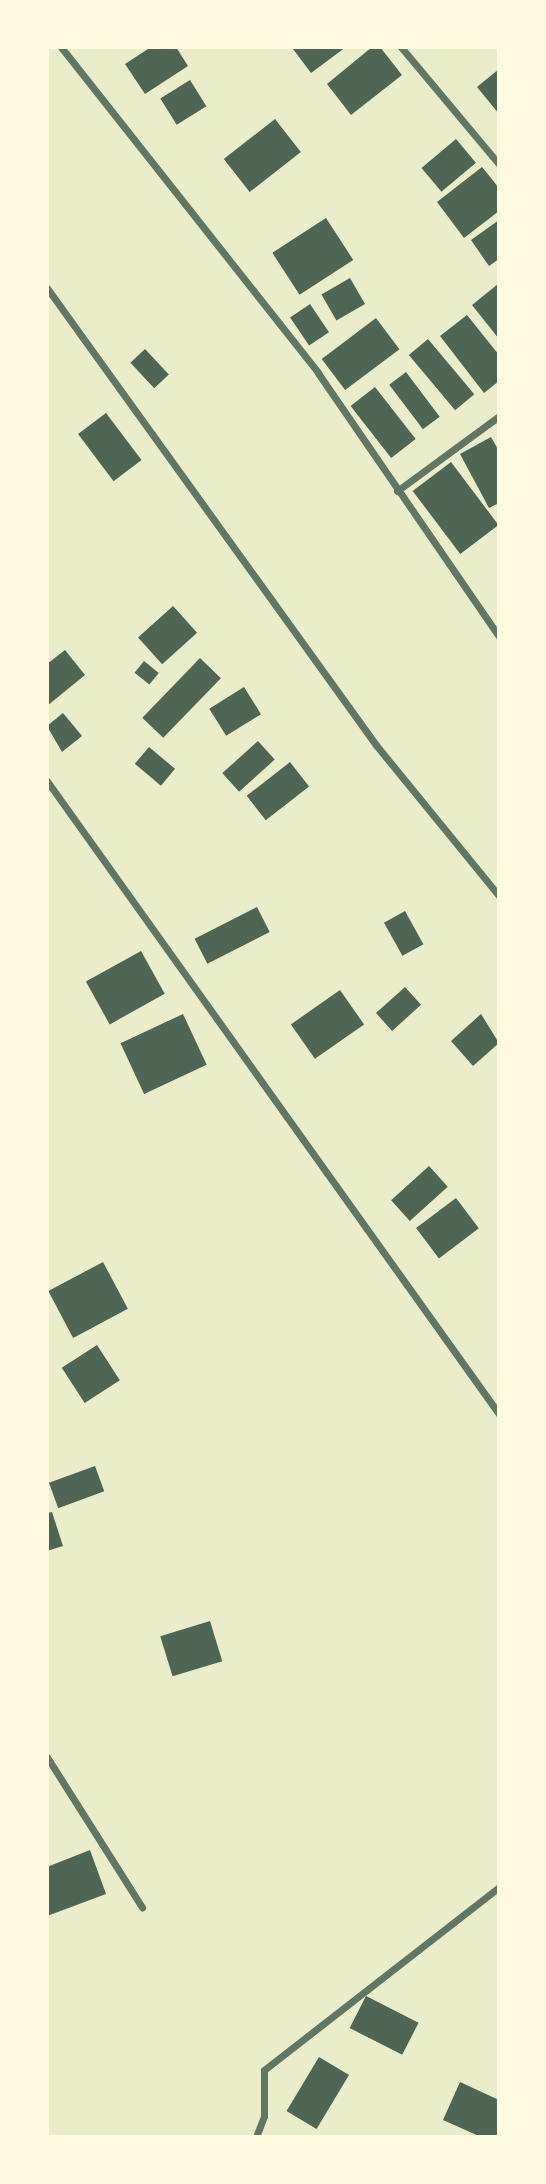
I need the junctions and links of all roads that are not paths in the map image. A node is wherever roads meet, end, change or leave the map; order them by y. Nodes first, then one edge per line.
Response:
1 (61, 47) edge
2 (401, 47) edge
3 (499, 164) edge
4 (47, 288) edge
5 (499, 416) edge
6 (397, 491) junction
7 (499, 636) edge
8 (47, 781) edge
9 (499, 896) edge
10 (499, 1414) edge
11 (47, 1757) edge
12 (499, 1887) edge
13 (142, 1906) dead end
14 (256, 2137) edge

1 - 6 street
2 - 3 street
4 - 9 street
5 - 6 street
6 - 7 street
8 - 10 street
11 - 13 street
12 - 14 street

